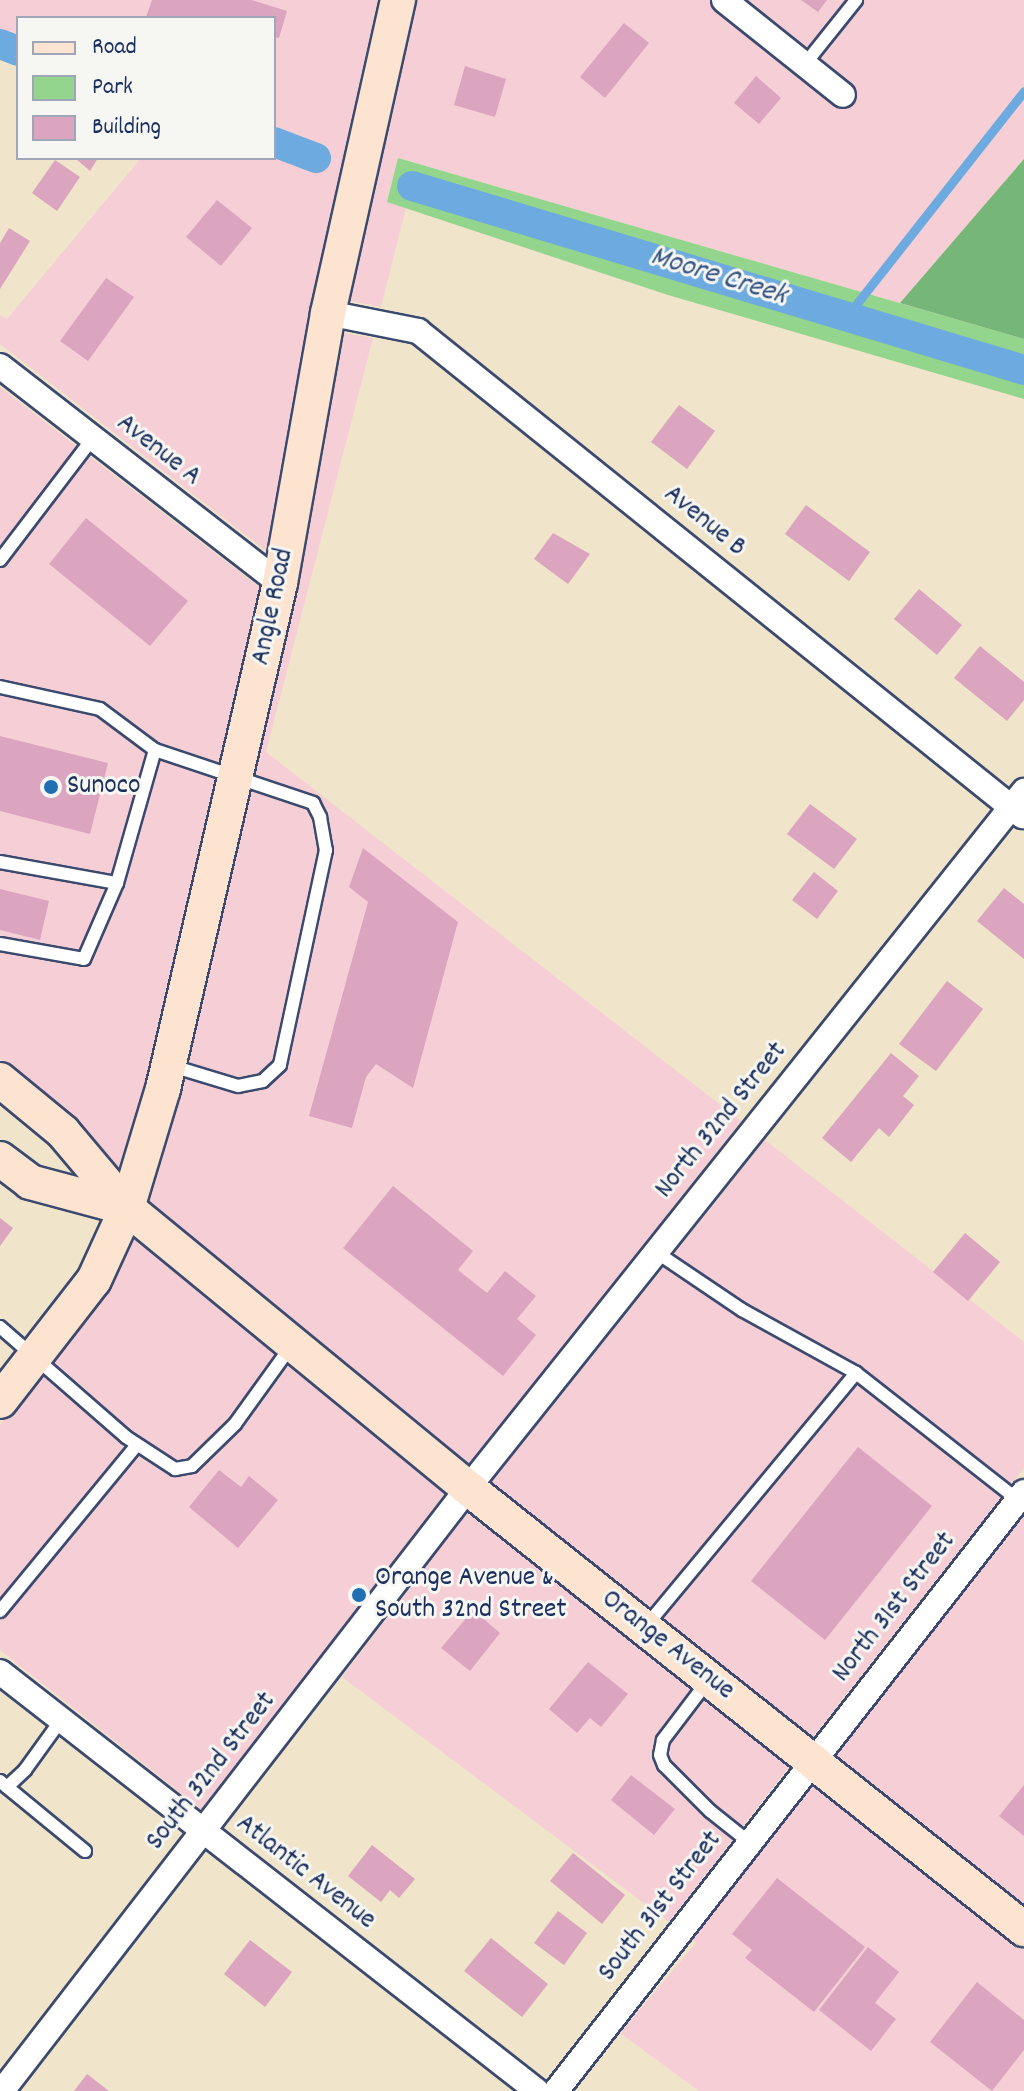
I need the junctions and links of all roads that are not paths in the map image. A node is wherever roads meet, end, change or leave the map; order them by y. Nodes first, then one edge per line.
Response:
1 (398, 0) edge
2 (724, 0) edge
3 (856, 0) edge
4 (805, 64) junction
5 (843, 95) dead end
6 (328, 313) junction
7 (0, 366) edge
8 (93, 438) junction
9 (0, 560) edge
10 (280, 583) junction
11 (0, 687) edge
12 (155, 750) junction
13 (236, 776) junction
14 (1020, 805) edge
15 (0, 862) edge
16 (117, 883) junction
17 (0, 944) edge
18 (169, 1065) junction
19 (0, 1080) edge
20 (0, 1159) edge
21 (127, 1208) junction
22 (656, 1252) junction
23 (0, 1327) edge
24 (292, 1344) junction
25 (35, 1356) junction
26 (856, 1373) junction
27 (0, 1401) edge
28 (137, 1445) junction
29 (468, 1488) junction
30 (1021, 1496) edge
31 (0, 1611) edge
32 (644, 1628) junction
33 (0, 1672) edge
34 (709, 1679) junction
35 (61, 1720) junction
36 (813, 1761) junction
37 (4, 1784) edge
38 (203, 1833) junction
39 (749, 1842) junction
40 (85, 1851) dead end
41 (1024, 1929) edge
42 (2, 2091) edge
43 (537, 2091) edge
44 (556, 2091) edge

1 - 6 main road, Angle Road
2 - 4 street
3 - 4 lane
4 - 5 street
6 - 10 main road, Angle Road
6 - 14 street, Avenue B
7 - 8 street, Avenue A
8 - 9 lane
8 - 10 street, Avenue A
10 - 13 main road, Angle Road
11 - 12 lane
12 - 13 lane
12 - 16 lane
13 - 18 main road, Angle Road
13 - 18 lane
14 - 22 street, North 32nd Street
15 - 16 lane
16 - 17 lane
18 - 21 main road, Angle Road
19 - 21 main road, Orange Avenue
20 - 21 main road, Orange Avenue
21 - 24 main road, Orange Avenue
21 - 25 main road, Angle Road
22 - 26 lane
22 - 29 street, North 32nd Street
23 - 25 lane
24 - 28 lane
24 - 29 main road, Orange Avenue
25 - 27 main road, Angle Road
25 - 28 lane
26 - 30 lane
26 - 32 lane
28 - 31 lane
29 - 32 main road, Orange Avenue
29 - 38 street, South 32nd Street
30 - 36 street, North 31st Street
32 - 34 main road, Orange Avenue
33 - 35 street, Atlantic Avenue
34 - 36 main road, Orange Avenue
34 - 39 lane
35 - 37 lane
35 - 38 street, Atlantic Avenue
36 - 39 street, South 31st Street
36 - 41 main road, Orange Avenue
37 - 40 lane
38 - 42 street, South 32nd Street
38 - 43 street, Atlantic Avenue
39 - 44 street, South 31st Street

